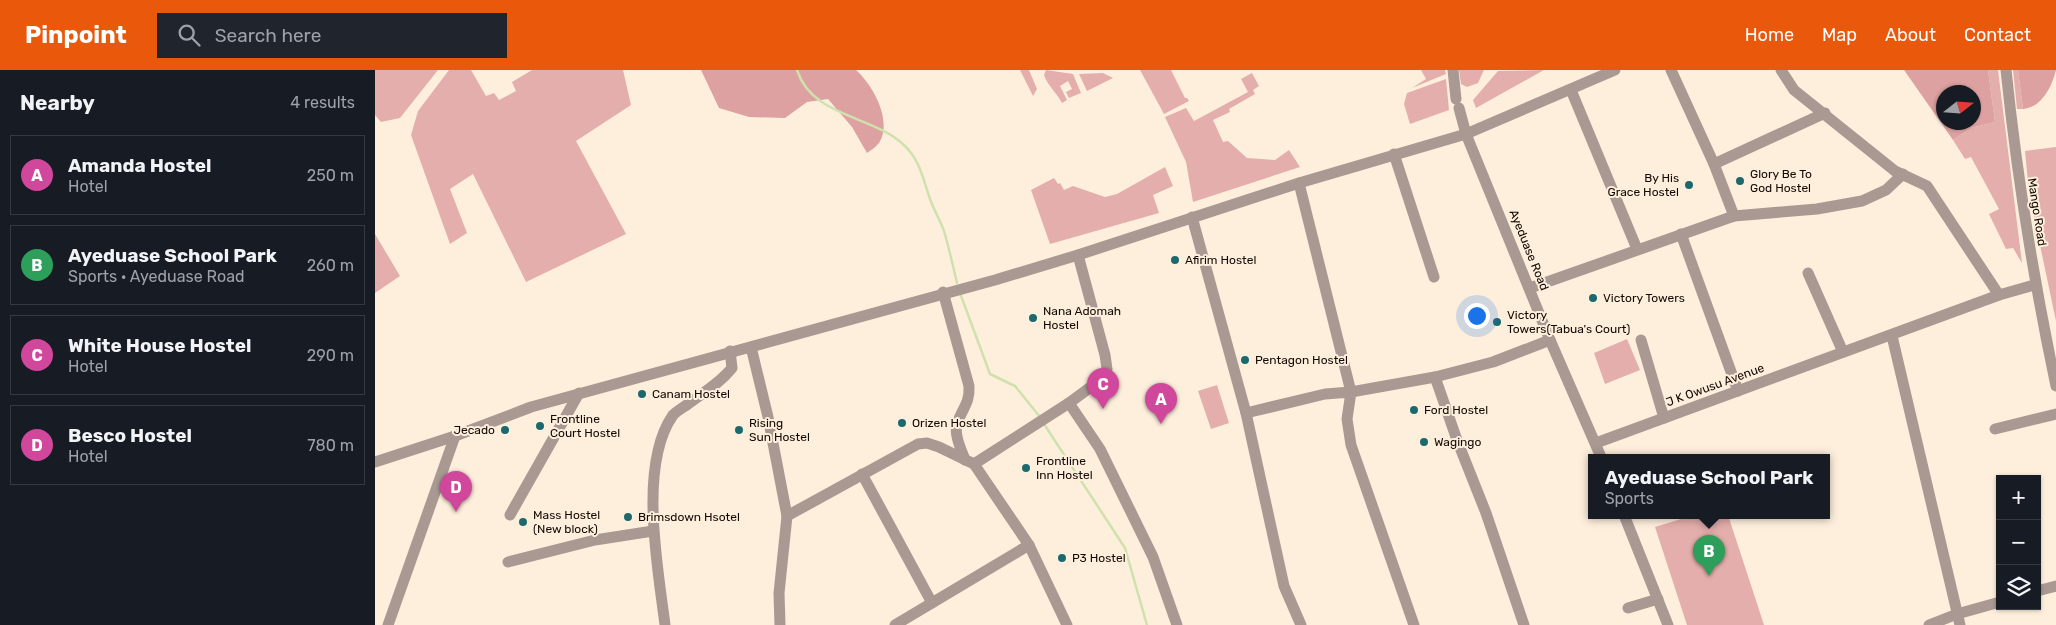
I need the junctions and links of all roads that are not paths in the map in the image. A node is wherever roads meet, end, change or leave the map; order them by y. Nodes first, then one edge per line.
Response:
1 (1453, 70) edge
2 (1615, 70) edge
3 (1671, 70) edge
4 (1781, 70) edge
5 (2006, 70) edge
6 (1571, 90) junction
7 (1825, 113) junction
8 (1466, 134) junction
9 (1394, 154) junction
10 (1714, 164) junction
11 (1903, 174) junction
12 (1299, 183) junction
13 (1735, 216) junction
14 (1192, 217) junction
15 (1681, 234) junction
16 (1637, 250) junction
17 (1078, 255) junction
18 (1808, 273) dead end
19 (1434, 277) dead end
20 (2035, 285) junction
21 (1530, 288) junction
22 (943, 292) junction
23 (1999, 295) junction
24 (1891, 336) junction
25 (1550, 340) junction
26 (1641, 340) dead end
27 (751, 347) junction
28 (730, 351) junction
29 (1843, 352) junction
30 (1435, 377) junction
31 (2056, 386) edge
32 (1739, 391) junction
33 (1351, 392) junction
34 (579, 393) junction
35 (1069, 403) junction
36 (1246, 412) junction
37 (2056, 414) edge
38 (1664, 418) junction
39 (1995, 428) dead end
40 (455, 436) junction
41 (1596, 443) junction
42 (1600, 454) edge
43 (375, 462) edge
44 (969, 462) junction
45 (862, 474) junction
46 (510, 515) dead end
47 (787, 516) junction
48 (1626, 519) edge
49 (653, 532) junction
50 (1029, 545) junction
51 (508, 562) dead end
52 (2056, 586) edge
53 (2041, 590) edge
54 (1657, 599) junction
55 (932, 603) junction
56 (1996, 604) edge
57 (1628, 608) dead end
58 (1958, 619) edge
59 (663, 624) edge
60 (388, 625) edge
61 (780, 625) edge
62 (895, 625) edge
63 (1067, 625) edge
64 (1177, 625) edge
65 (1301, 625) edge
66 (1414, 625) edge
67 (1524, 625) edge
68 (1668, 625) edge
69 (1929, 625) edge

1 - 8 street, Ayeduase Road
2 - 6 street
3 - 10 street
4 - 7 street
5 - 20 street, Mango Road
6 - 8 street
6 - 16 street
7 - 10 street
7 - 11 street
8 - 9 street
8 - 21 street, Ayeduase Road
9 - 12 street
9 - 19 street
10 - 13 street
11 - 13 street
11 - 23 street
12 - 14 street
12 - 33 street
13 - 15 street
14 - 17 street
14 - 36 street
15 - 16 street
15 - 32 street
16 - 21 street
17 - 22 street
17 - 35 street
18 - 29 street
20 - 23 street, J K Owusu Avenue
20 - 31 street, Mango Road
21 - 25 street, Ayeduase Road
22 - 27 street
22 - 44 street
23 - 24 street, J K Owusu Avenue
24 - 29 street, J K Owusu Avenue
24 - 58 street
25 - 30 street
25 - 41 street, Ayeduase Road
26 - 38 street
27 - 28 street
27 - 47 street
28 - 34 street
28 - 49 street
29 - 32 street, J K Owusu Avenue
30 - 33 street
30 - 67 street
32 - 38 street, J K Owusu Avenue
33 - 36 street
33 - 66 street
34 - 40 street
34 - 46 street
35 - 44 street
35 - 64 street
36 - 65 street
37 - 39 street
38 - 41 street, J K Owusu Avenue
40 - 43 street
40 - 60 street
41 - 42 street, Ayeduase Road
44 - 45 street
44 - 50 street
45 - 47 street
45 - 55 street
47 - 61 street
48 - 54 street
49 - 51 street
49 - 59 street
50 - 55 street
50 - 63 street
52 - 53 street
54 - 57 street
54 - 68 street
55 - 62 street
56 - 58 street
58 - 69 street

